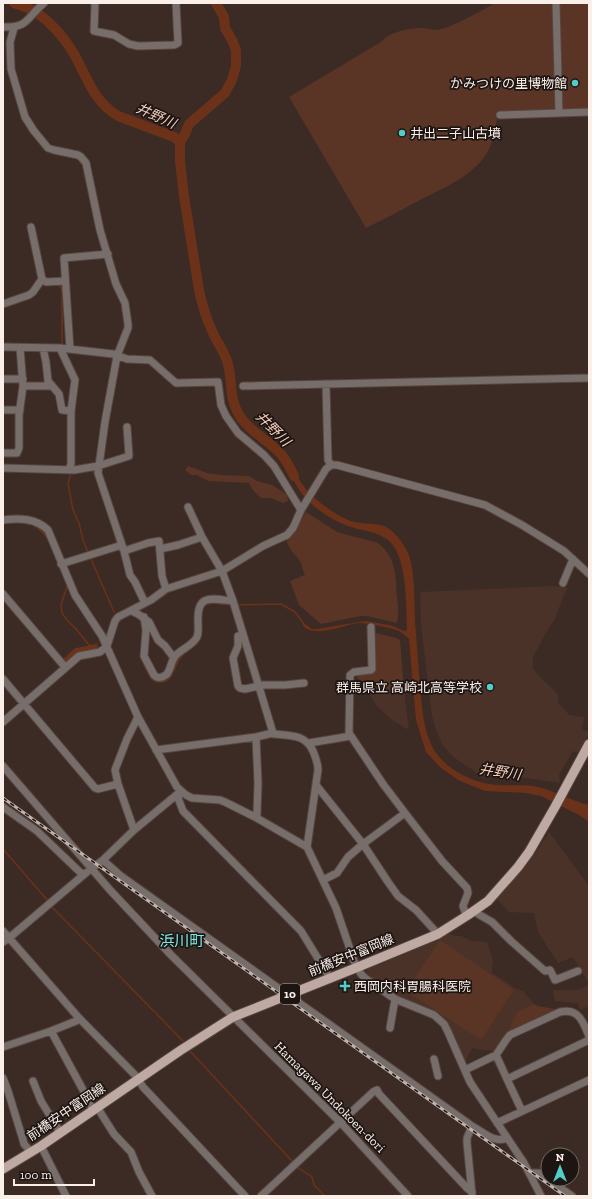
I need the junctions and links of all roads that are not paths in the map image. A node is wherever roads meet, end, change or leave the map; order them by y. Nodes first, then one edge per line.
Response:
1 (94, 3) edge
2 (176, 3) edge
3 (556, 3) edge
4 (41, 5) edge
5 (3, 27) edge
6 (14, 28) junction
7 (589, 112) edge
8 (559, 113) junction
9 (500, 115) dead end
10 (31, 227) dead end
11 (108, 254) junction
12 (42, 279) junction
13 (65, 281) junction
14 (3, 304) edge
15 (3, 347) edge
16 (20, 348) junction
17 (42, 348) junction
18 (60, 348) junction
19 (70, 349) junction
20 (116, 356) junction
21 (589, 378) edge
22 (3, 379) edge
23 (23, 383) junction
24 (326, 384) junction
25 (52, 386) junction
26 (243, 386) dead end
27 (3, 410) edge
28 (20, 410) junction
29 (71, 411) junction
30 (127, 427) dead end
31 (3, 453) edge
32 (331, 465) junction
33 (98, 466) junction
34 (3, 468) edge
35 (69, 470) junction
36 (188, 508) dead end
37 (301, 510) junction
38 (3, 520) edge
39 (202, 537) junction
40 (123, 548) junction
41 (160, 549) junction
42 (573, 559) junction
43 (61, 564) junction
44 (222, 571) junction
45 (589, 574) edge
46 (563, 583) dead end
47 (166, 589) junction
48 (3, 594) edge
49 (145, 603) junction
50 (234, 604) junction
51 (132, 611) junction
52 (144, 617) junction
53 (374, 627) dead end
54 (243, 636) junction
55 (107, 646) junction
56 (174, 658) junction
57 (65, 667) junction
58 (3, 679) edge
59 (304, 683) dead end
60 (259, 686) junction
61 (24, 703) junction
62 (138, 717) junction
63 (3, 722) edge
64 (273, 733) junction
65 (351, 736) junction
66 (256, 737) junction
67 (309, 743) junction
68 (589, 744) edge
69 (156, 750) junction
70 (3, 766) edge
71 (118, 784) junction
72 (316, 784) junction
73 (181, 791) junction
74 (3, 807) edge
75 (405, 813) junction
76 (255, 817) junction
77 (134, 830) junction
78 (363, 844) junction
79 (307, 847) junction
80 (103, 860) junction
81 (91, 869) junction
82 (83, 875) junction
83 (323, 880) junction
84 (471, 913) junction
85 (3, 932) edge
86 (438, 934) junction
87 (6, 940) edge
88 (358, 967) junction
89 (578, 971) dead end
90 (330, 978) junction
91 (288, 995) junction
92 (395, 999) junction
93 (233, 1017) junction
94 (80, 1018) junction
95 (390, 1028) dead end
96 (51, 1031) junction
97 (589, 1036) edge
98 (589, 1040) edge
99 (3, 1047) edge
100 (496, 1055) junction
101 (434, 1059) dead end
102 (464, 1070) junction
103 (438, 1076) dead end
104 (3, 1078) edge
105 (137, 1079) junction
106 (506, 1079) junction
107 (589, 1080) edge
108 (33, 1081) dead end
109 (95, 1109) junction
110 (522, 1111) junction
111 (341, 1123) junction
112 (497, 1123) junction
113 (472, 1126) junction
114 (60, 1132) junction
115 (507, 1138) junction
116 (41, 1146) junction
117 (31, 1152) junction
118 (3, 1169) edge
119 (530, 1173) junction
120 (540, 1174) edge
121 (559, 1187) edge
122 (472, 1194) edge
123 (66, 1196) edge
124 (152, 1196) edge
125 (245, 1196) edge
126 (261, 1196) edge
127 (408, 1196) edge
128 (541, 1196) edge
129 (572, 1196) edge

1 - 2 street
3 - 8 street
4 - 6 street
5 - 6 street
6 - 11 street
7 - 8 street
8 - 9 street
10 - 12 street
11 - 13 street
11 - 20 street
12 - 13 street
12 - 14 street
13 - 19 street
15 - 16 street
16 - 17 street
16 - 23 street
17 - 18 street
17 - 25 street
18 - 19 street
18 - 29 street
19 - 20 street
20 - 33 street
20 - 37 street
21 - 24 street
22 - 23 street
23 - 25 street
23 - 28 street
24 - 26 street
24 - 32 street
25 - 29 street
27 - 28 street
28 - 31 street
29 - 35 street
30 - 33 street
32 - 37 street
32 - 42 street
33 - 35 street
33 - 40 street
34 - 35 street
36 - 39 street
37 - 44 street
38 - 43 street
39 - 41 street
39 - 44 street
40 - 41 street
40 - 43 street
40 - 49 street
41 - 47 street
42 - 45 street
42 - 46 street
43 - 55 street
44 - 47 street
44 - 50 street
47 - 49 street
48 - 57 street
49 - 51 street
50 - 54 street
50 - 56 street
51 - 52 street
51 - 55 street
52 - 56 street
52 - 56 street
53 - 65 street
54 - 60 street
54 - 60 street
55 - 57 street
55 - 62 street
57 - 61 street
58 - 61 street
59 - 60 street
60 - 64 street
61 - 63 street
61 - 71 street
62 - 69 street
62 - 71 street
64 - 66 street
64 - 67 street
65 - 67 street
65 - 75 street
66 - 69 street
66 - 76 street
67 - 72 street
68 - 84 main road, 前橋安中富岡線 / 10
69 - 73 street
70 - 81 street, Hamagawa Undokoen-dori
71 - 77 street
72 - 78 street
72 - 79 street
73 - 76 street
73 - 77 street
73 - 90 street
74 - 82 street
75 - 78 street
75 - 84 street
76 - 79 street
77 - 80 street
78 - 83 street
78 - 86 street
79 - 83 street
80 - 81 street
80 - 91 street
81 - 82 street
81 - 93 street, Hamagawa Undokoen-dori
82 - 87 street
83 - 88 street
84 - 86 main road, 前橋安中富岡線 / 10
84 - 89 street
85 - 87 street
86 - 88 main road, 前橋安中富岡線 / 10
87 - 94 street
88 - 90 main road, 前橋安中富岡線 / 10
88 - 92 street
90 - 91 main road, 前橋安中富岡線 / 10
91 - 93 main road, 前橋安中富岡線 / 10
91 - 113 street
92 - 95 street
92 - 102 street
93 - 105 main road, 前橋安中富岡線 / 10
93 - 111 street, Hamagawa Undokoen-dori
94 - 96 street
94 - 105 street
96 - 99 street
96 - 109 street
97 - 100 street
98 - 106 street
100 - 102 street
100 - 106 street
101 - 103 street
102 - 112 street
104 - 117 street
105 - 109 main road, 前橋安中富岡線 / 10
105 - 125 street
106 - 110 street
107 - 110 street
108 - 114 street
109 - 114 main road, 前橋安中富岡線 / 10
109 - 124 street
110 - 112 street
111 - 122 street
111 - 126 street
111 - 127 street, Hamagawa Undokoen-dori
112 - 115 street
113 - 115 street
113 - 122 street
114 - 116 main road, 前橋安中富岡線 / 10
115 - 119 street
116 - 117 main road, 前橋安中富岡線 / 10
116 - 123 street
117 - 118 main road, 前橋安中富岡線 / 10
119 - 120 street
119 - 128 street
121 - 129 street

